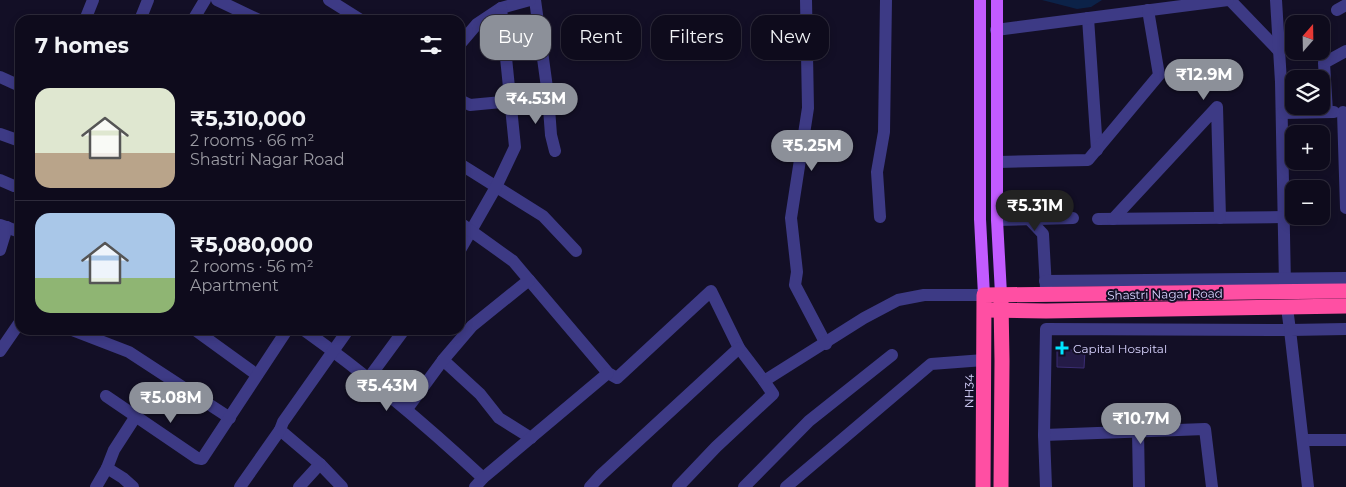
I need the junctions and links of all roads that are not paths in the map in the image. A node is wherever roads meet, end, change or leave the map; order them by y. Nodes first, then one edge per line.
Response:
1 (94, 0) edge
2 (148, 0) edge
3 (205, 0) edge
4 (217, 0) edge
5 (329, 0) edge
6 (530, 0) edge
7 (535, 0) edge
8 (806, 0) edge
9 (886, 0) edge
10 (980, 0) edge
11 (997, 0) edge
12 (1229, 0) edge
13 (1276, 0) edge
14 (501, 8) junction
15 (1148, 10) junction
16 (88, 15) edge
17 (142, 15) edge
18 (196, 15) edge
19 (248, 15) edge
20 (353, 15) edge
21 (1088, 18) junction
22 (996, 30) junction
23 (465, 38) edge
24 (1279, 51) junction
25 (1346, 51) edge
26 (1324, 70) edge
27 (0, 77) edge
28 (15, 84) edge
29 (548, 95) junction
30 (512, 101) junction
31 (465, 102) edge
32 (1330, 112) edge
33 (1344, 112) edge
34 (1282, 113) junction
35 (1285, 113) edge
36 (0, 134) edge
37 (15, 139) edge
38 (1096, 150) junction
39 (554, 151) dead end
40 (998, 162) junction
41 (465, 167) edge
42 (0, 180) edge
43 (14, 186) dead end
44 (496, 187) junction
45 (1346, 187) edge
46 (1346, 208) edge
47 (880, 217) dead end
48 (1284, 217) junction
49 (1028, 218) junction
50 (1073, 218) dead end
51 (1220, 218) junction
52 (1113, 219) junction
53 (997, 220) junction
54 (1098, 220) dead end
55 (3, 226) edge
56 (465, 226) edge
57 (15, 230) edge
58 (472, 231) junction
59 (465, 242) edge
60 (0, 250) edge
61 (576, 251) dead end
62 (1346, 278) edge
63 (529, 280) junction
64 (1046, 288) junction
65 (1346, 291) edge
66 (1286, 293) junction
67 (1001, 294) junction
68 (984, 302) junction
69 (1346, 306) edge
70 (1001, 310) junction
71 (1046, 311) junction
72 (1046, 329) junction
73 (1346, 329) edge
74 (15, 330) edge
75 (1290, 330) junction
76 (465, 334) edge
77 (85, 335) edge
78 (202, 335) edge
79 (285, 335) edge
80 (311, 335) edge
81 (345, 335) edge
82 (400, 335) edge
83 (464, 335) edge
84 (826, 344) junction
85 (739, 348) junction
86 (334, 351) junction
87 (0, 352) edge
88 (892, 355) dead end
89 (443, 360) junction
90 (984, 360) junction
91 (608, 373) junction
92 (257, 375) junction
93 (368, 379) junction
94 (764, 381) junction
95 (106, 396) dead end
96 (407, 409) junction
97 (136, 416) junction
98 (230, 418) junction
99 (280, 430) junction
100 (1138, 431) junction
101 (1044, 435) junction
102 (531, 438) junction
103 (1303, 440) junction
104 (1346, 440) edge
105 (983, 451) junction
106 (1001, 452) junction
107 (320, 464) junction
108 (107, 468) junction
109 (479, 483) edge
110 (96, 487) edge
111 (133, 487) edge
112 (240, 487) edge
113 (299, 487) edge
114 (342, 487) edge
115 (590, 487) edge
116 (678, 487) edge
117 (744, 487) edge
118 (786, 487) edge
119 (982, 487) edge
120 (1001, 487) edge
121 (1046, 487) edge
122 (1139, 487) edge
123 (1212, 487) edge
124 (1308, 487) edge

1 - 16 street
2 - 17 street
3 - 18 street
4 - 19 street
5 - 20 street
6 - 14 street
7 - 29 street
8 - 84 street
9 - 47 street
10 - 68 main road
11 - 22 main road
12 - 15 street
12 - 24 street
13 - 24 street
14 - 23 street
14 - 30 street
15 - 21 street
15 - 38 street
21 - 22 street
21 - 38 street
22 - 40 main road
24 - 34 street
25 - 26 street
27 - 28 street
29 - 30 street
29 - 39 street
30 - 31 street
30 - 44 street
32 - 33 street
33 - 45 street
34 - 35 street
34 - 48 street
36 - 37 street
38 - 40 street
40 - 53 main road
41 - 44 street
42 - 43 street
44 - 58 street
44 - 61 street
45 - 46 street
48 - 51 street
48 - 66 street
49 - 50 street
49 - 53 street
49 - 64 street
51 - 52 street
51 - 52 street
52 - 54 street
53 - 67 main road
55 - 57 street
55 - 60 street
56 - 58 street
58 - 59 street
58 - 63 street
62 - 66 street
63 - 76 street
63 - 91 street
64 - 66 highway
64 - 67 highway
64 - 71 highway
65 - 66 highway
66 - 69 highway, Shastri Nagar Road
66 - 71 highway, Shastri Nagar Road
66 - 75 street
67 - 68 highway
67 - 70 highway
68 - 70 highway, Shastri Nagar Road
68 - 84 street
68 - 90 highway, NH34 / NH34
70 - 71 highway, Shastri Nagar Road
70 - 106 highway
71 - 72 street
72 - 75 street
72 - 101 street
73 - 75 street
74 - 87 street
75 - 103 street
77 - 98 street
78 - 92 street
79 - 92 street
80 - 86 street
81 - 86 street
82 - 93 street
83 - 89 street
84 - 94 street
85 - 91 street
85 - 94 street
85 - 115 street
86 - 93 street
86 - 99 street
88 - 117 street
89 - 96 street
89 - 102 street
90 - 105 highway, NH34 / NH34
90 - 118 street
91 - 102 street
92 - 98 street
93 - 96 street
94 - 116 street
95 - 97 street
96 - 109 street
97 - 98 street
97 - 108 street
99 - 107 street
99 - 112 street
100 - 101 street
100 - 122 street
100 - 123 street
101 - 121 street
102 - 109 street
103 - 104 street
103 - 124 street
105 - 106 highway
105 - 119 highway, NH34 / NH34
106 - 120 highway
107 - 113 street
107 - 114 street
108 - 110 street
108 - 111 street

